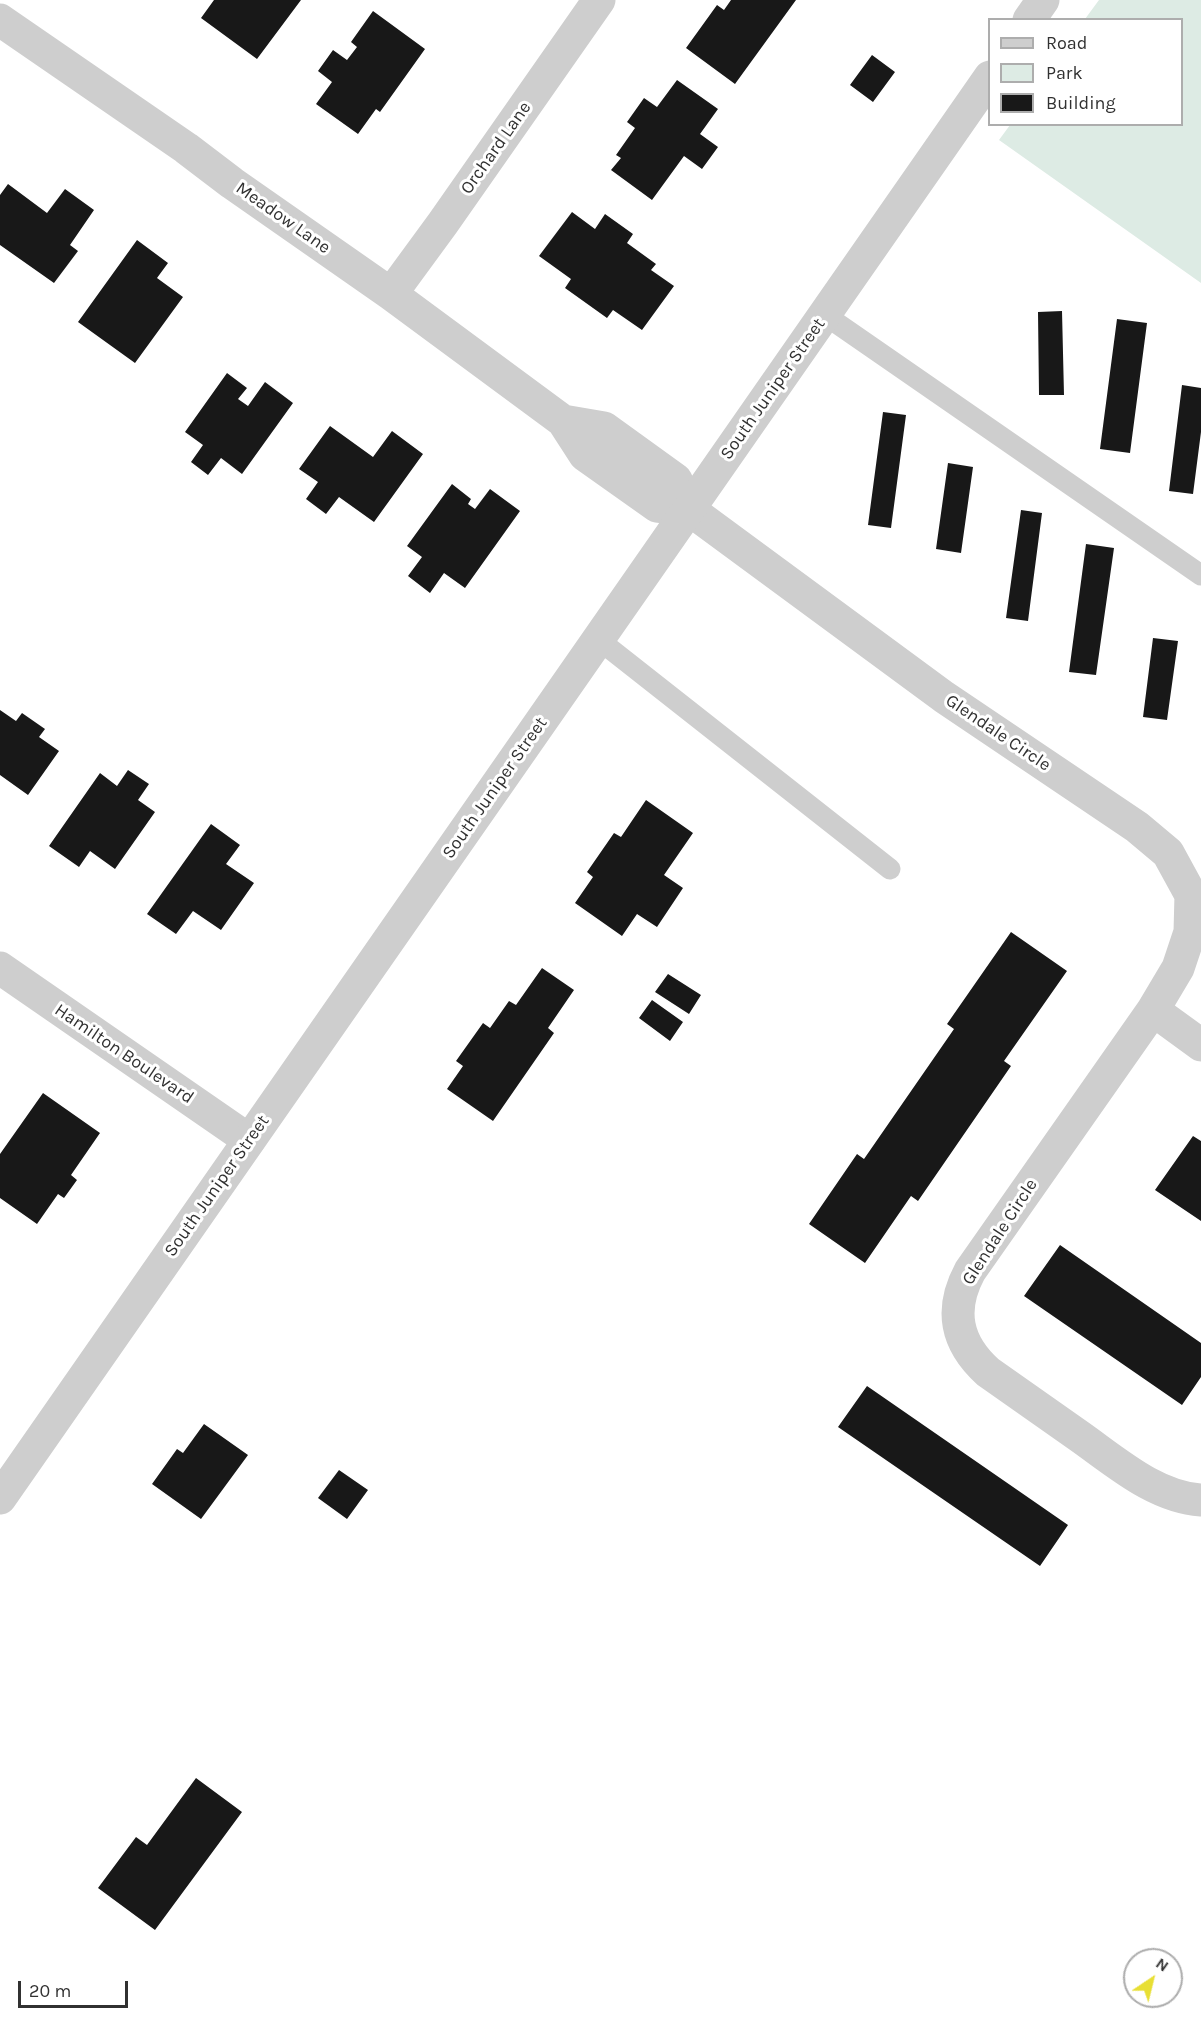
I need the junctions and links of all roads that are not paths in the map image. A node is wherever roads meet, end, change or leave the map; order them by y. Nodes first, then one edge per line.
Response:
1 (598, 0) edge
2 (1042, 0) edge
3 (1030, 18) edge
4 (0, 20) edge
5 (988, 80) edge
6 (391, 294) junction
7 (825, 315) junction
8 (690, 510) junction
9 (1201, 575) edge
10 (598, 640) junction
11 (890, 869) dead end
12 (0, 968) edge
13 (1153, 1010) junction
14 (1201, 1045) edge
15 (249, 1140) junction
16 (0, 1498) edge
17 (1201, 1500) edge

1 - 6 street, Orchard Lane
2 - 3 street
4 - 6 street, Meadow Lane
5 - 7 street, South Juniper Street
6 - 8 street, Meadow Lane
7 - 8 street, South Juniper Street
7 - 9 lane
8 - 10 street, South Juniper Street
8 - 13 street, Glendale Circle
10 - 11 lane
10 - 15 street, South Juniper Street
12 - 15 street, Hamilton Boulevard
13 - 14 street
13 - 17 street, Glendale Circle
15 - 16 street, South Juniper Street

